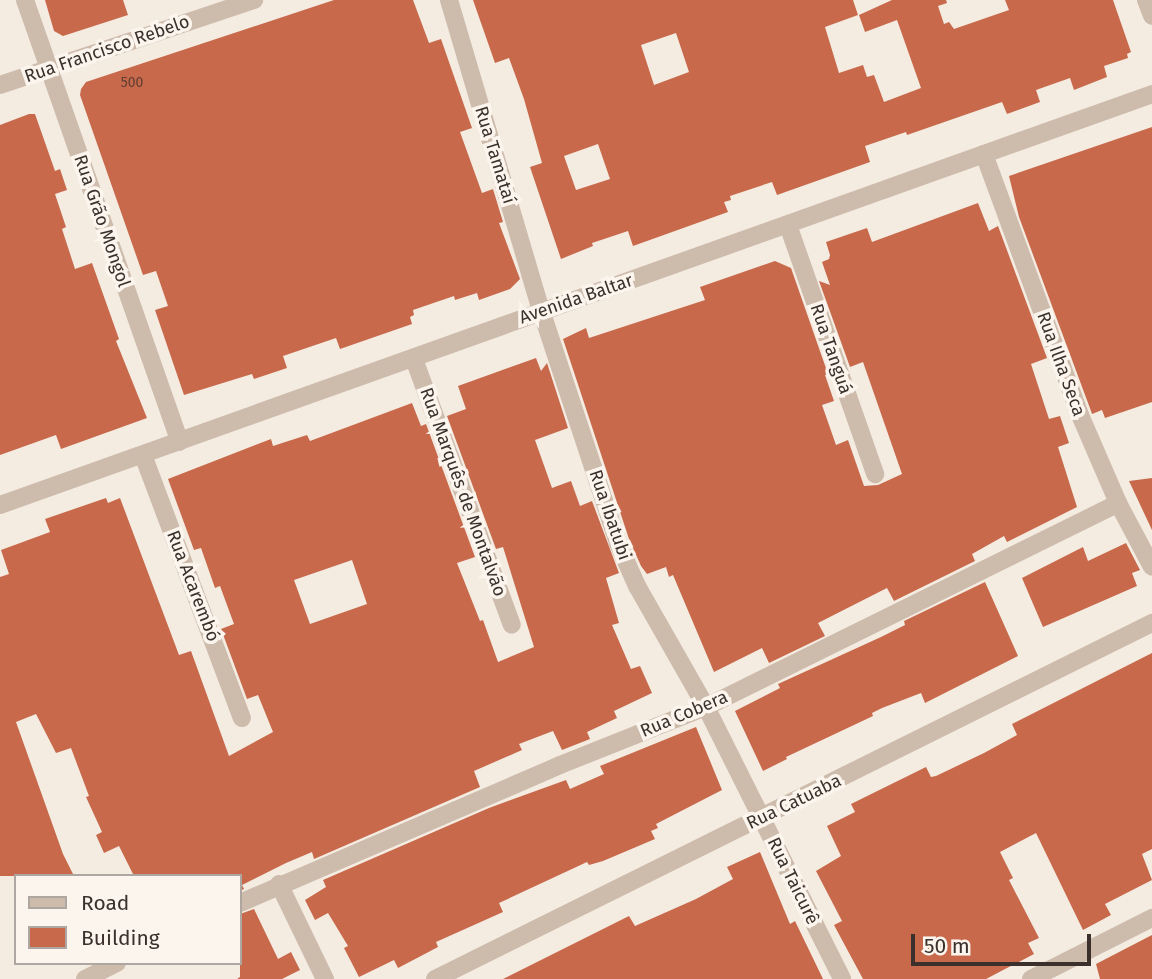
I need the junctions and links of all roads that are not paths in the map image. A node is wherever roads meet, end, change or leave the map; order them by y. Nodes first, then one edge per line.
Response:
1 (25, 0) edge
2 (254, 0) edge
3 (449, 0) edge
4 (1146, 0) edge
5 (1152, 16) edge
6 (49, 69) junction
7 (0, 85) edge
8 (1152, 94) edge
9 (984, 154) junction
10 (788, 225) junction
11 (541, 310) junction
12 (414, 359) junction
13 (180, 442) junction
14 (143, 455) junction
15 (875, 474) dead end
16 (1118, 503) junction
17 (0, 505) edge
18 (1152, 567) edge
19 (1152, 623) edge
20 (512, 625) dead end
21 (706, 707) junction
22 (242, 718) dead end
23 (762, 817) junction
24 (279, 884) junction
25 (242, 902) edge
26 (1152, 918) edge
27 (113, 965) edge
28 (85, 979) edge
29 (325, 979) edge
30 (435, 979) edge
31 (842, 979) edge
32 (1031, 979) edge

1 - 6 street, Rua Grão Mongol
2 - 6 street, Rua Francisco Rebelo
3 - 11 street, Rua Tamataí
4 - 5 street
6 - 7 street, Rua Francisco Rebelo
6 - 13 street, Rua Grão Mongol
8 - 9 street, Avenida Baltar
9 - 10 street, Avenida Baltar
9 - 16 street, Rua Ilha Seca
10 - 11 street, Avenida Baltar
10 - 15 street, Rua Tanguá
11 - 12 street, Avenida Baltar
11 - 21 street, Rua Ibatubi
12 - 13 street, Avenida Baltar
12 - 20 street, Rua Marquês de Montalvão
13 - 14 street, Avenida Baltar
14 - 17 street, Avenida Baltar
14 - 22 street, Rua Acarembó
16 - 18 street, Rua Ilha Seca
16 - 21 street, Rua Cobera
19 - 23 street, Rua Catuaba
21 - 23 street, Rua Taicurê
21 - 24 street, Rua Cobera
23 - 30 street, Rua Catuaba
23 - 31 street, Rua Taicurê
24 - 25 street, Rua Cobera
24 - 29 street
26 - 32 street
27 - 28 street

